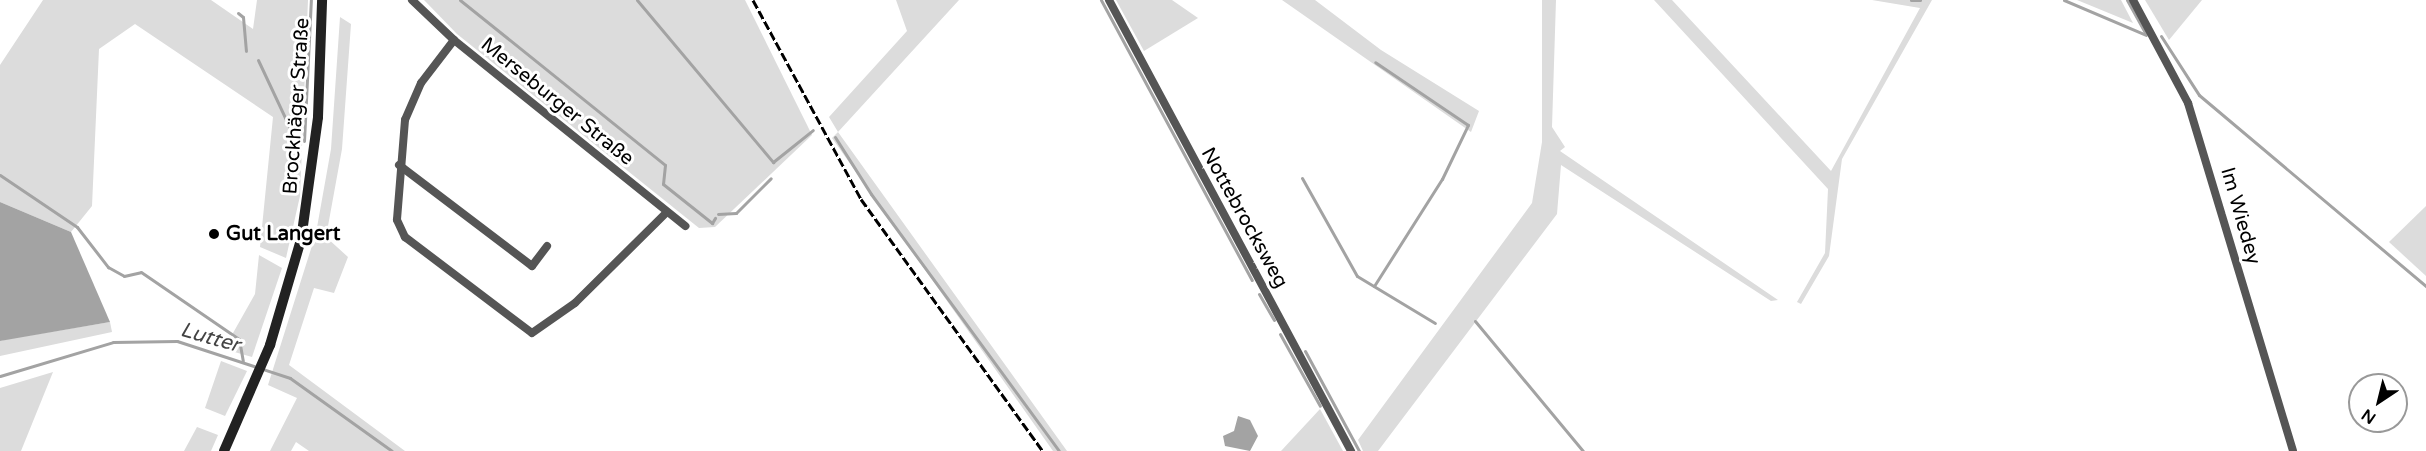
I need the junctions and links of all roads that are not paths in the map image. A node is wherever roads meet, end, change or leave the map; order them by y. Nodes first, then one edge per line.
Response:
1 (322, 0) edge
2 (412, 0) edge
3 (1109, 0) edge
4 (2133, 0) edge
5 (454, 40) junction
6 (399, 165) junction
7 (667, 212) junction
8 (685, 226) dead end
9 (547, 246) dead end
10 (224, 451) edge
11 (1351, 451) edge
12 (2293, 451) edge

1 - 10 main road, Brockhäger Straße
2 - 5 street, Merseburger Straße
3 - 11 street, Nottebrocksweg
4 - 12 street, Im Wiedey
5 - 6 street
5 - 7 street, Merseburger Straße
6 - 7 street
6 - 9 street
7 - 8 street, Merseburger Straße

